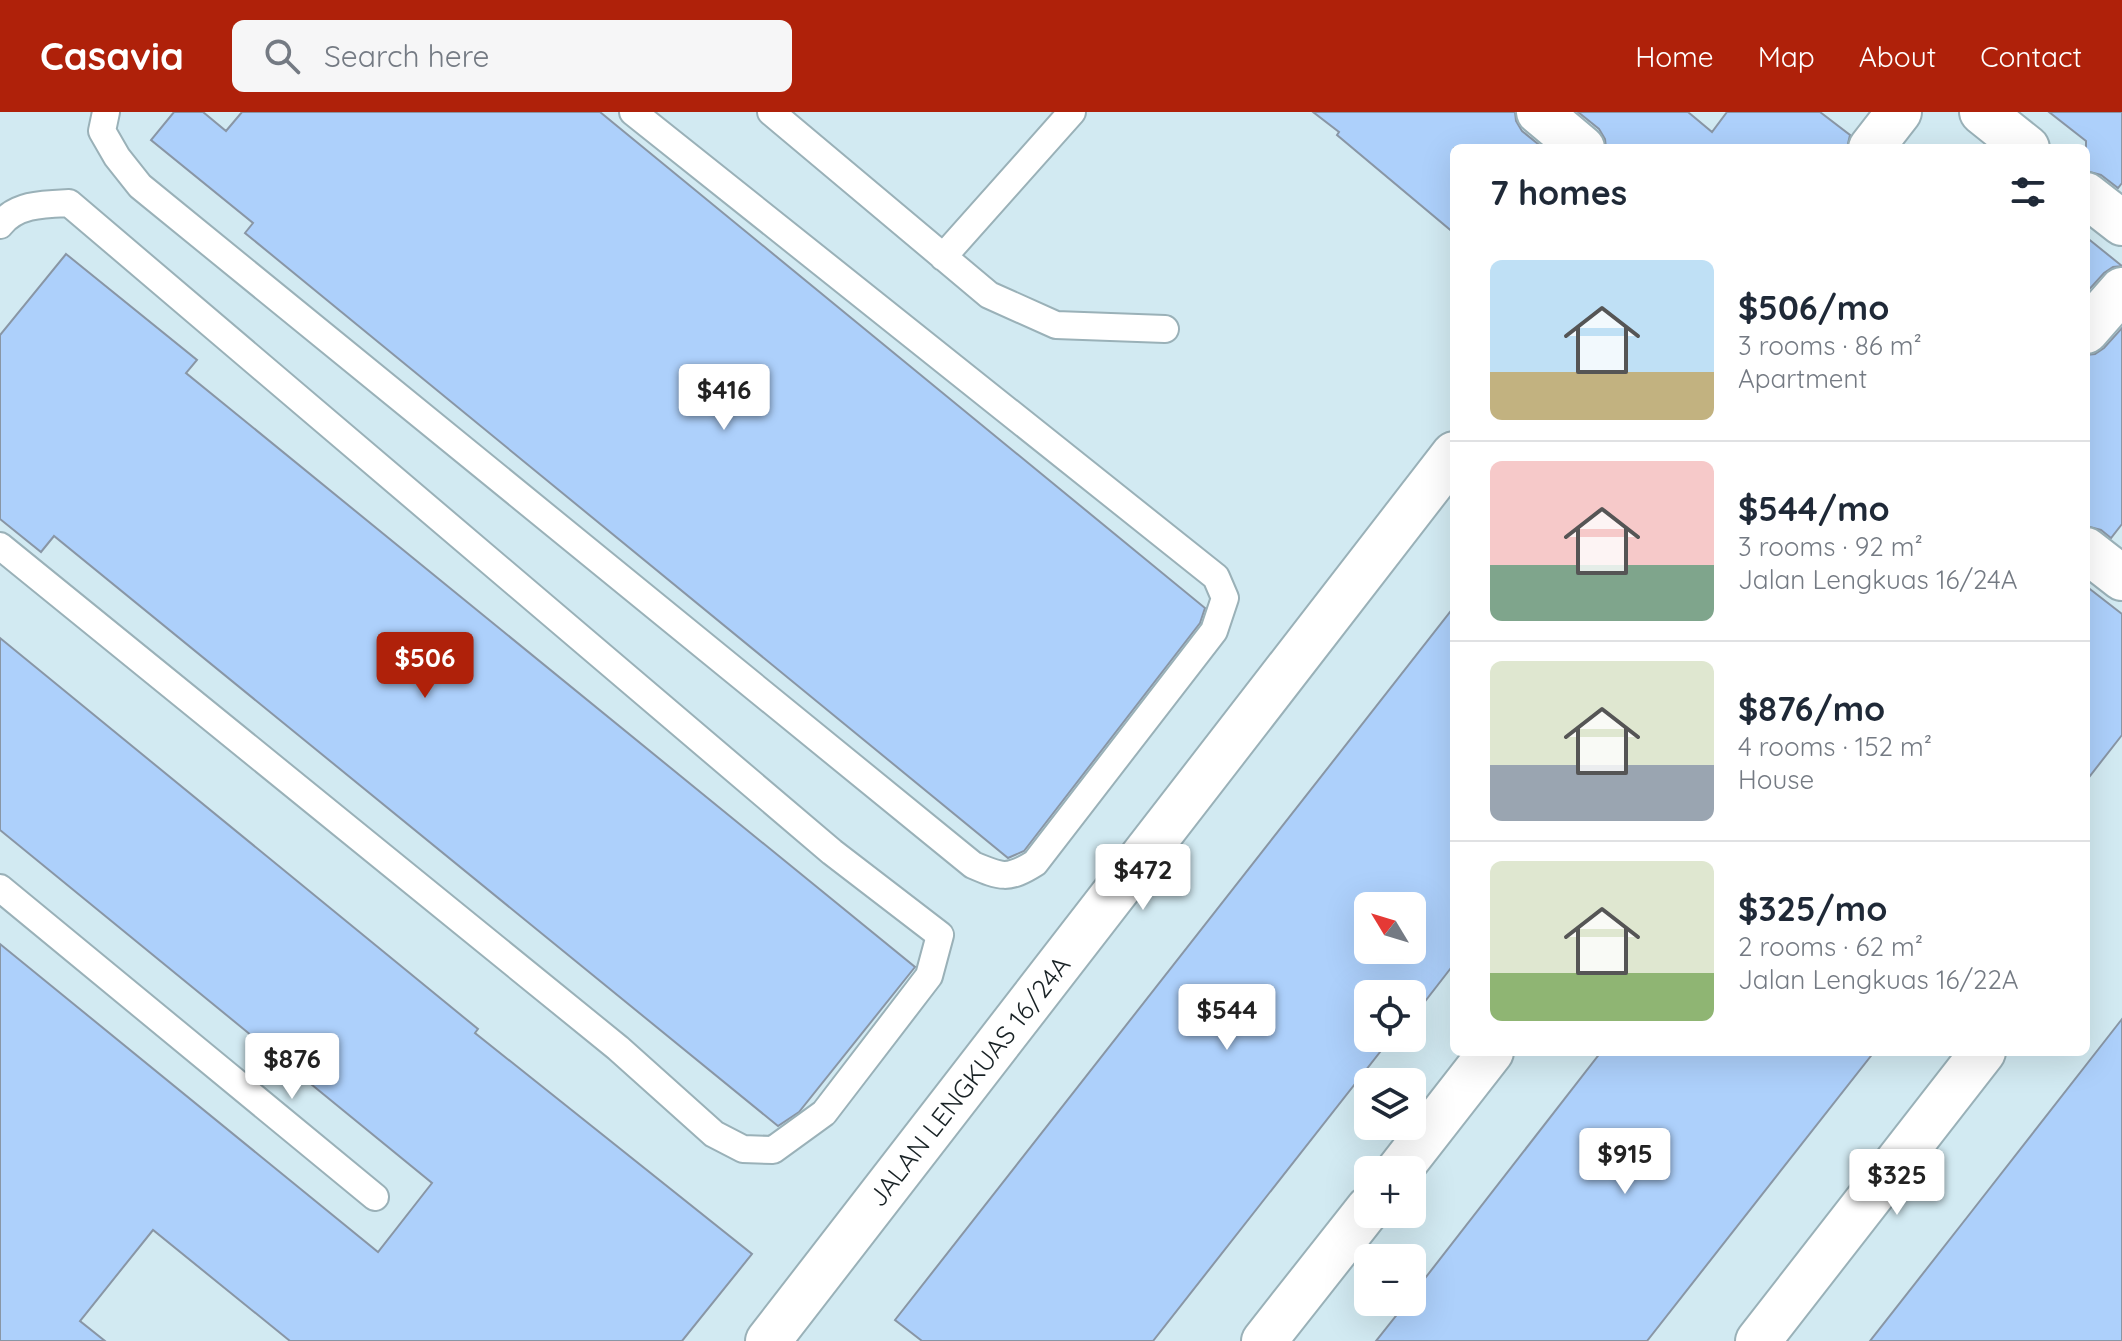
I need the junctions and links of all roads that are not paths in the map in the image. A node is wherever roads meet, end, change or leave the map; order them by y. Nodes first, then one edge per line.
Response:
1 (106, 112) edge
2 (633, 112) edge
3 (771, 112) edge
4 (1072, 112) edge
5 (1539, 112) edge
6 (1899, 112) edge
7 (1982, 112) edge
8 (1577, 144) edge
9 (1874, 144) edge
10 (2022, 144) edge
11 (2090, 198) edge
12 (2122, 223) edge
13 (0, 225) edge
14 (943, 257) junction
15 (2122, 290) edge
16 (2090, 326) edge
17 (1165, 329) dead end
18 (1450, 459) edge
19 (0, 546) edge
20 (2090, 553) edge
21 (2122, 578) edge
22 (0, 888) edge
23 (1488, 1056) edge
24 (1980, 1056) edge
25 (1410, 1156) edge
26 (375, 1197) dead end
27 (1354, 1227) edge
28 (780, 1337) edge
29 (1264, 1341) edge
30 (1758, 1341) edge

1 - 2 lane
3 - 14 lane
4 - 14 lane
5 - 8 street
6 - 9 street
7 - 10 street
11 - 12 street
13 - 19 lane
14 - 17 lane
15 - 16 street
18 - 28 street, JALAN LENGKUAS 16/24A
20 - 21 street
22 - 26 lane
23 - 25 street
24 - 30 street
27 - 29 street

